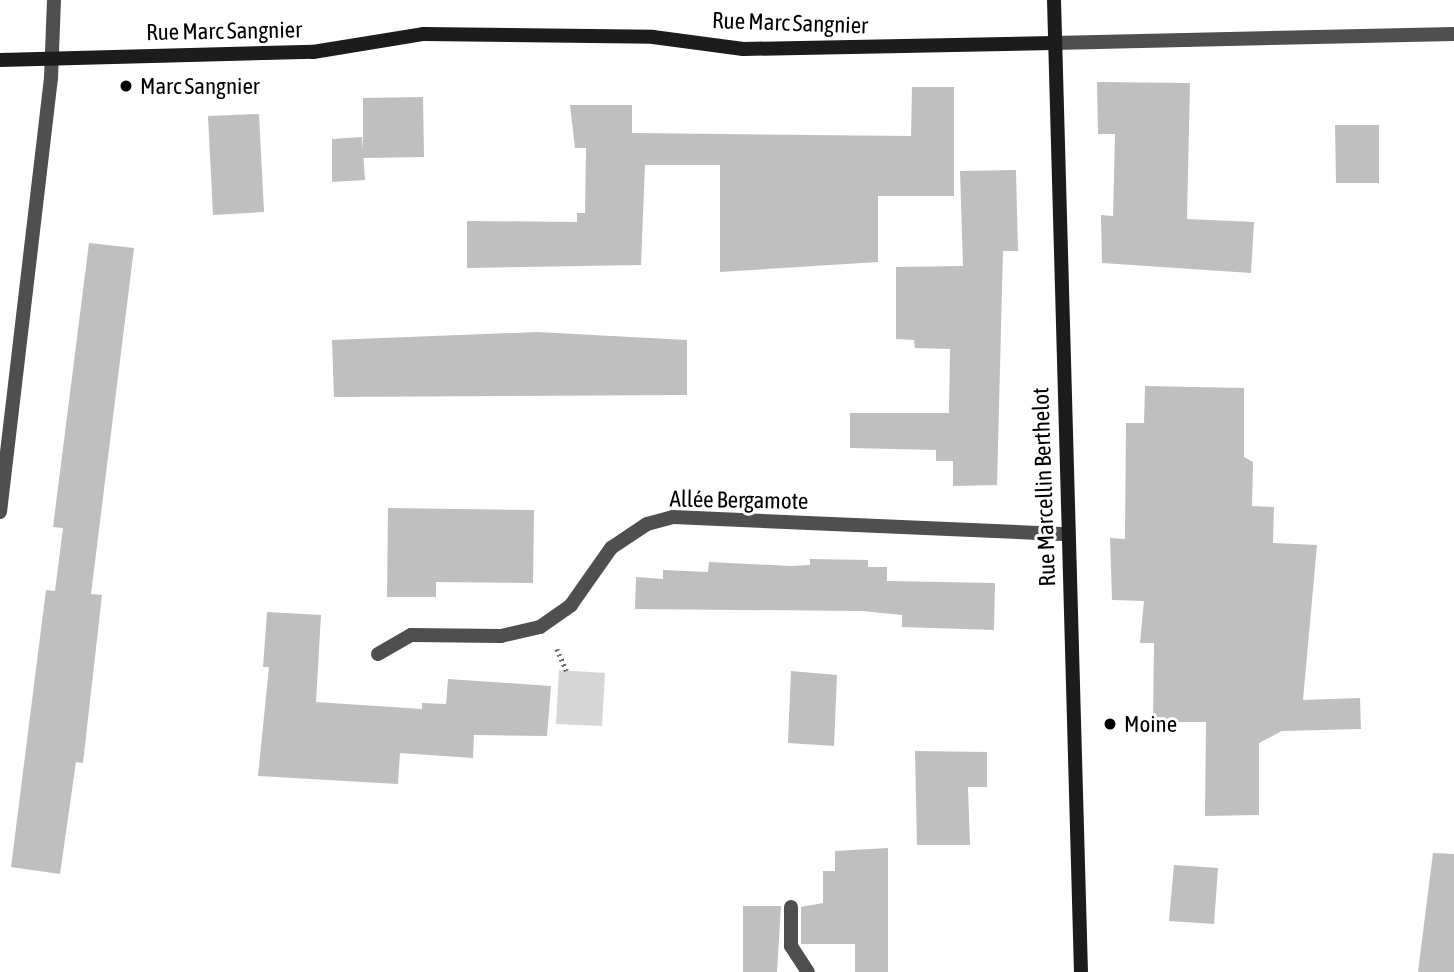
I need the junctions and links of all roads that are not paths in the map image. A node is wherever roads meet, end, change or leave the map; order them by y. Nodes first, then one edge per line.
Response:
1 (54, 0) edge
2 (1054, 0) edge
3 (1454, 34) edge
4 (1054, 43) junction
5 (53, 58) junction
6 (0, 60) edge
7 (0, 512) edge
8 (1067, 534) junction
9 (378, 654) dead end
10 (791, 907) dead end
11 (808, 972) edge
12 (1082, 972) edge

1 - 5 street
2 - 4 street, Rue Marcellin Berthelot
3 - 4 street, Rue Marc Sangnier
4 - 5 street, Rue Marc Sangnier
4 - 8 street, Rue Marcellin Berthelot
5 - 6 street, Rue Marc Sangnier
5 - 7 street
8 - 9 street, Allée Bergamote
8 - 12 street, Rue Marcellin Berthelot
10 - 11 street

